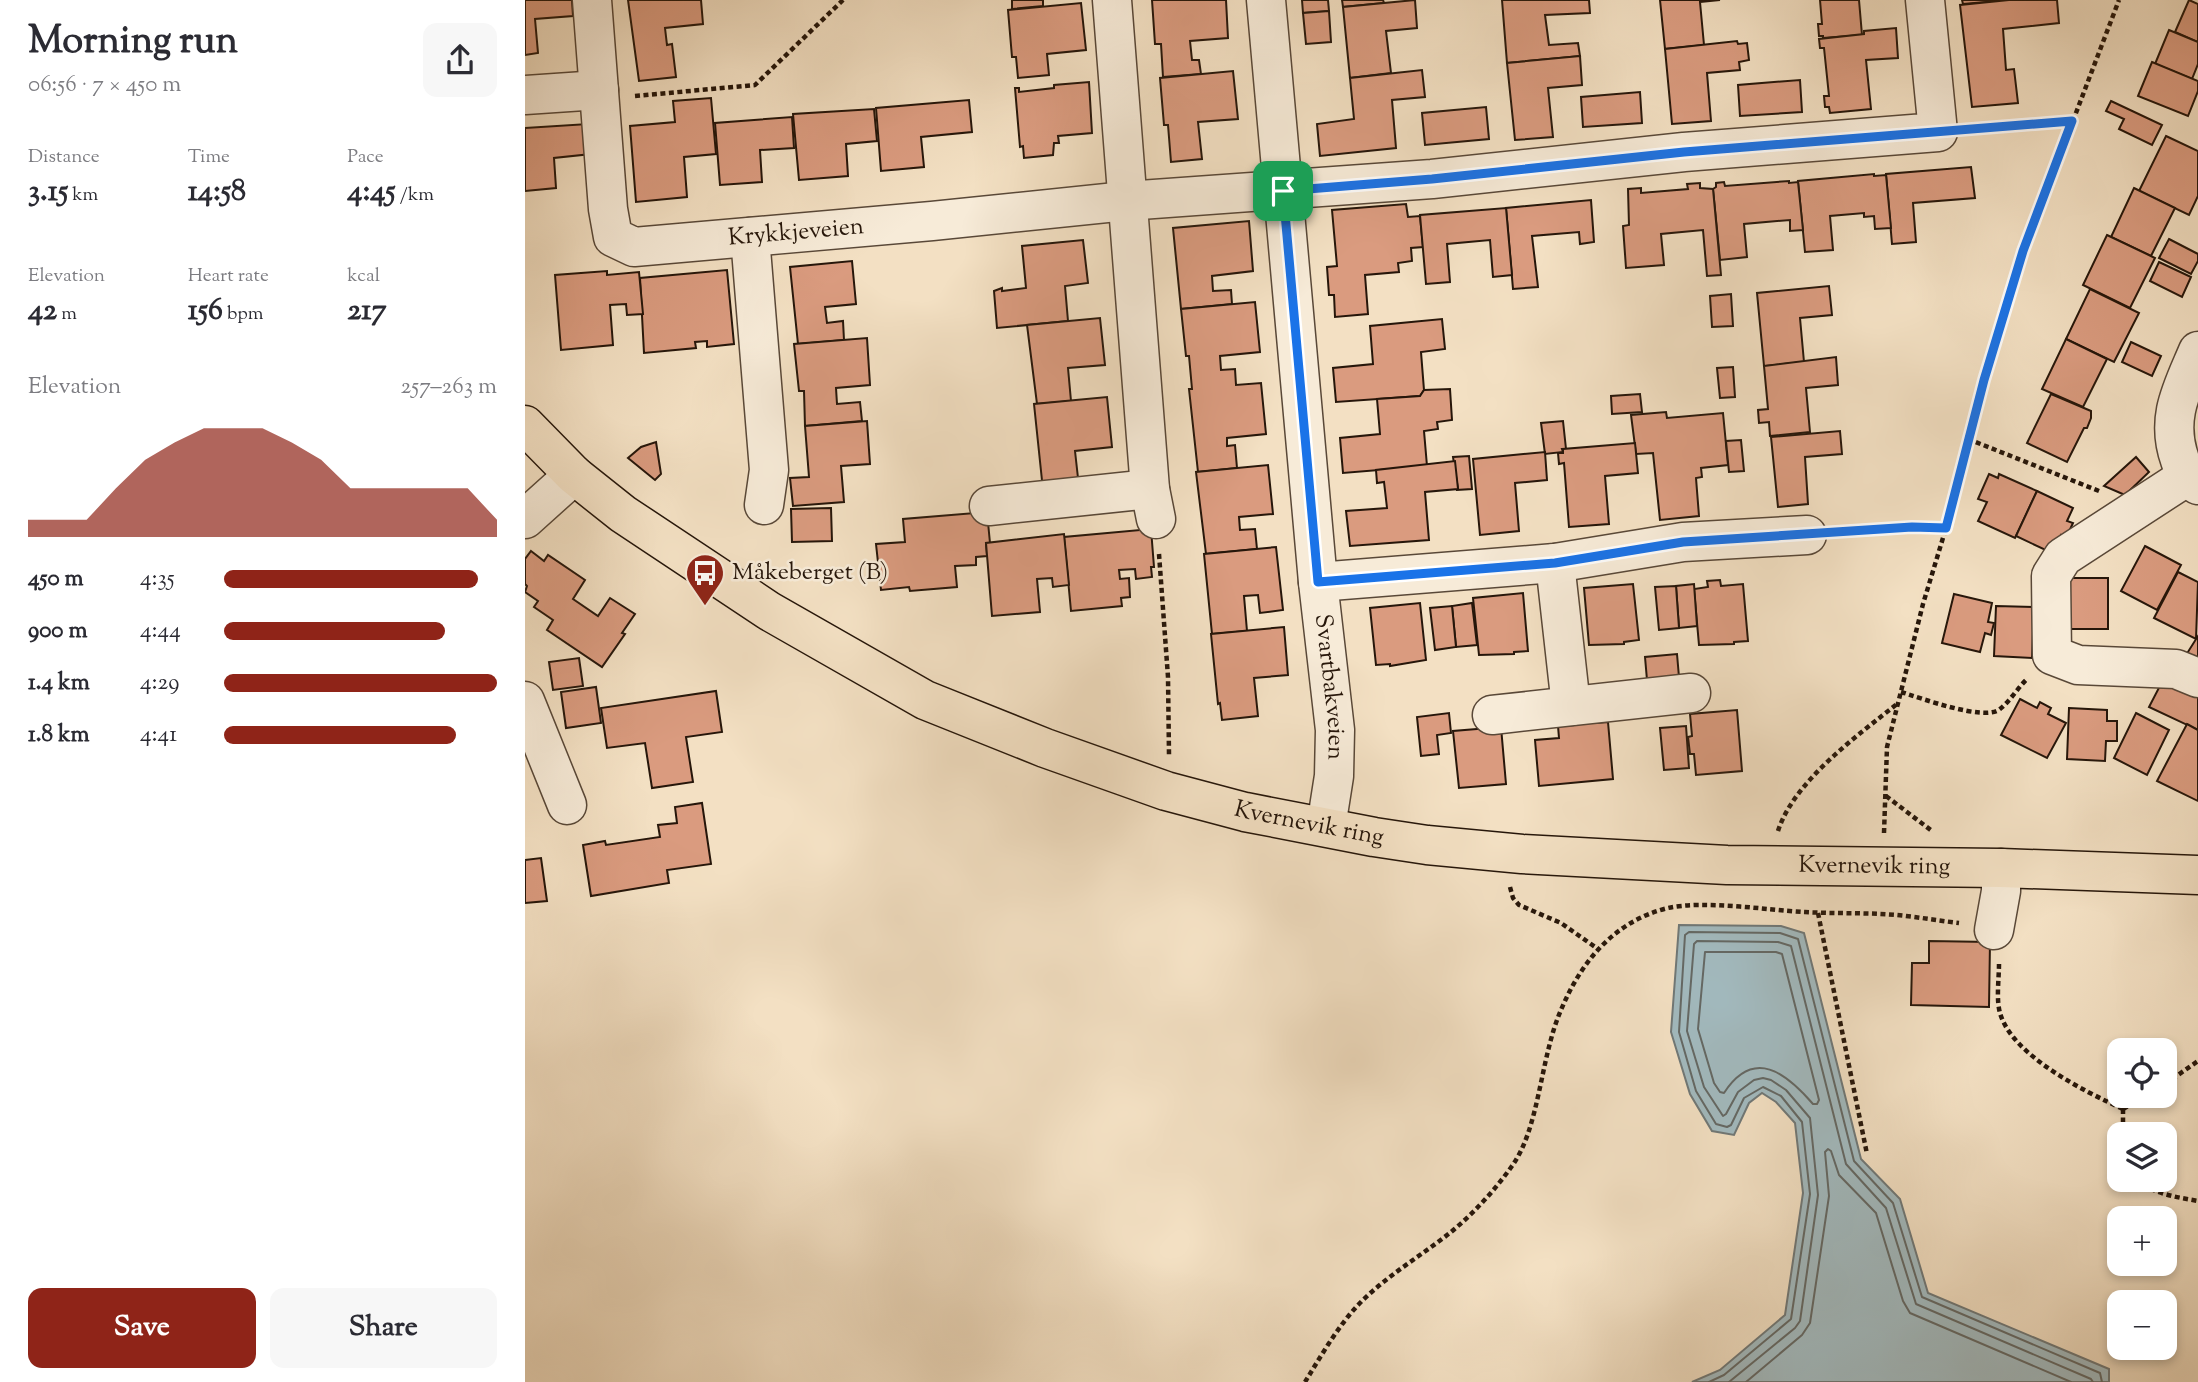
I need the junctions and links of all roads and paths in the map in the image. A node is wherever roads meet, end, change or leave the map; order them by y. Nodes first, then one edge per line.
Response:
1 (592, 0) edge
2 (843, 0) edge
3 (1112, 0) edge
4 (1266, 0) edge
5 (1925, 0) edge
6 (2119, 0) edge
7 (612, 94) junction
8 (525, 95) edge
9 (2072, 121) junction
10 (1938, 132) junction
11 (1283, 191) junction
12 (1126, 201) junction
13 (750, 237) junction
14 (2198, 351) edge
15 (525, 425) edge
16 (1968, 439) junction
17 (574, 475) junction
18 (2192, 481) edge
19 (1153, 504) junction
20 (764, 505) dead end
21 (989, 506) dead end
22 (2139, 508) junction
23 (525, 519) edge
24 (1946, 528) junction
25 (1807, 535) joint
26 (1555, 563) junction
27 (1318, 582) junction
28 (2198, 678) edge
29 (1901, 692) junction
30 (1691, 693) dead end
31 (525, 701) edge
32 (1898, 703) junction
33 (1571, 706) junction
34 (2000, 709) dead end
35 (1492, 715) dead end
36 (1169, 756) dead end
37 (1885, 795) junction
38 (567, 805) dead end
39 (1326, 827) junction
40 (1884, 834) dead end
41 (1938, 837) dead end
42 (1775, 841) dead end
43 (1522, 854) junction
44 (2001, 868) junction
45 (2198, 875) edge
46 (1818, 913) junction
47 (1994, 930) junction
48 (1598, 949) junction
49 (2198, 1061) edge
50 (2177, 1076) edge
51 (2123, 1109) joint
52 (2123, 1122) edge
53 (1867, 1154) dead end
54 (2158, 1192) edge
55 (2198, 1201) edge
56 (1305, 1382) edge

1 - 7 street, Krykkjeveien
2 - 7 path
3 - 12 street
4 - 11 street, Svartbakveien
5 - 10 street
6 - 9 path
7 - 8 street
7 - 13 street, Krykkjeveien
9 - 10 path
9 - 16 path
10 - 11 street, Krykkjeveien
11 - 12 street, Krykkjeveien
11 - 27 street, Svartbakveien
12 - 13 street, Krykkjeveien
12 - 19 street
13 - 20 street
14 - 18 street
15 - 17 main road, Kvernevik ring
16 - 22 path
16 - 24 path
17 - 23 street
17 - 39 main road, Kvernevik ring
18 - 22 street
19 - 21 street
19 - 36 path
22 - 28 street
24 - 25 path
24 - 29 path
25 - 26 street
26 - 27 street
26 - 33 street
27 - 39 street, Svartbakveien
29 - 32 path
29 - 34 path
30 - 33 street
31 - 38 street
32 - 37 path
32 - 42 path
33 - 35 street
37 - 40 path
37 - 41 path
39 - 43 main road, Kvernevik ring
43 - 44 main road, Kvernevik ring
43 - 48 path
44 - 45 main road, Kvernevik ring
44 - 47 street
46 - 47 path
46 - 48 path
46 - 53 path
47 - 51 path
48 - 56 path
49 - 50 path
51 - 52 path
54 - 55 path

